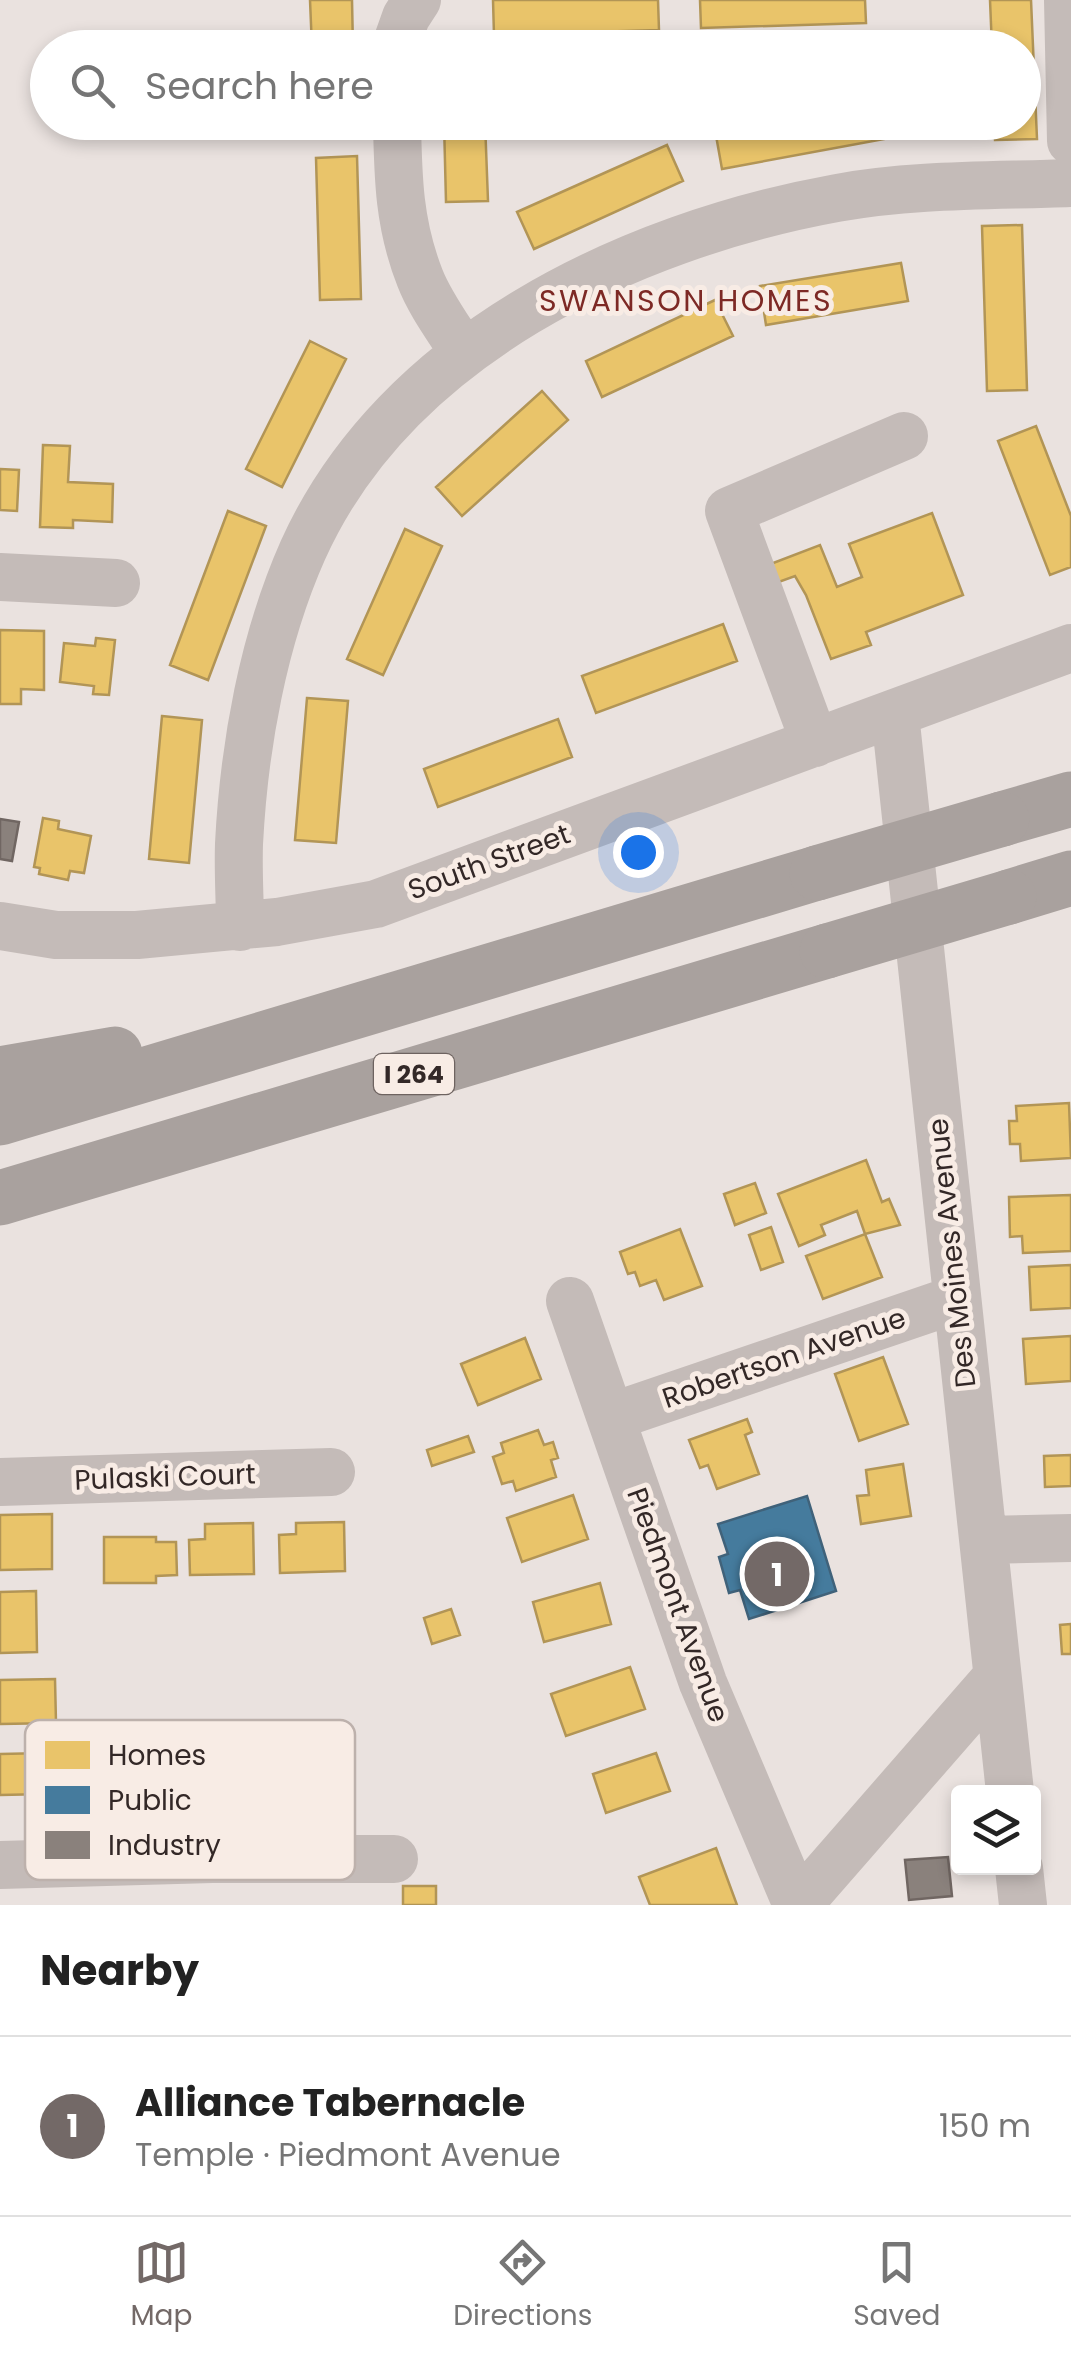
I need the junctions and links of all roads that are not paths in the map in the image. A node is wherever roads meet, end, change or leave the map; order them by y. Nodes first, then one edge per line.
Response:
1 (417, 0) edge
2 (1068, 0) edge
3 (401, 30) edge
4 (397, 140) edge
5 (1071, 141) edge
6 (1071, 183) edge
7 (464, 353) junction
8 (904, 436) dead end
9 (0, 577) edge
10 (116, 583) dead end
11 (1071, 648) edge
12 (895, 714) junction
13 (815, 743) junction
14 (1071, 799) edge
15 (1071, 878) edge
16 (0, 926) edge
17 (240, 927) junction
18 (335, 1018) junction
19 (0, 1074) edge
20 (0, 1118) edge
21 (0, 1198) edge
22 (956, 1299) junction
23 (570, 1301) dead end
24 (610, 1417) junction
25 (330, 1472) dead end
26 (0, 1482) edge
27 (1071, 1538) edge
28 (983, 1540) junction
29 (997, 1676) junction
30 (1009, 1785) edge
31 (355, 1859) edge
32 (394, 1859) dead end
33 (25, 1864) edge
34 (0, 1865) edge
35 (1020, 1875) edge
36 (798, 1905) edge
37 (1023, 1905) edge

1 - 3 street
2 - 5 street
4 - 7 street
6 - 7 street
7 - 17 street
8 - 13 street
9 - 10 street
11 - 12 street, South Street
12 - 13 street, South Street
12 - 22 street, Des Moines Avenue
13 - 17 street, South Street
14 - 18 highway, bridge
15 - 21 highway, I 264, bridge
16 - 17 street, South Street
18 - 19 highway
18 - 20 highway
22 - 24 street, Robertson Avenue
22 - 28 street, Des Moines Avenue
23 - 24 street, Piedmont Avenue
24 - 36 street, Piedmont Avenue
25 - 26 street, Pulaski Court
27 - 28 street
28 - 29 street, Des Moines Avenue
29 - 30 street, Des Moines Avenue
29 - 36 street
31 - 32 street
33 - 34 street
35 - 37 street

